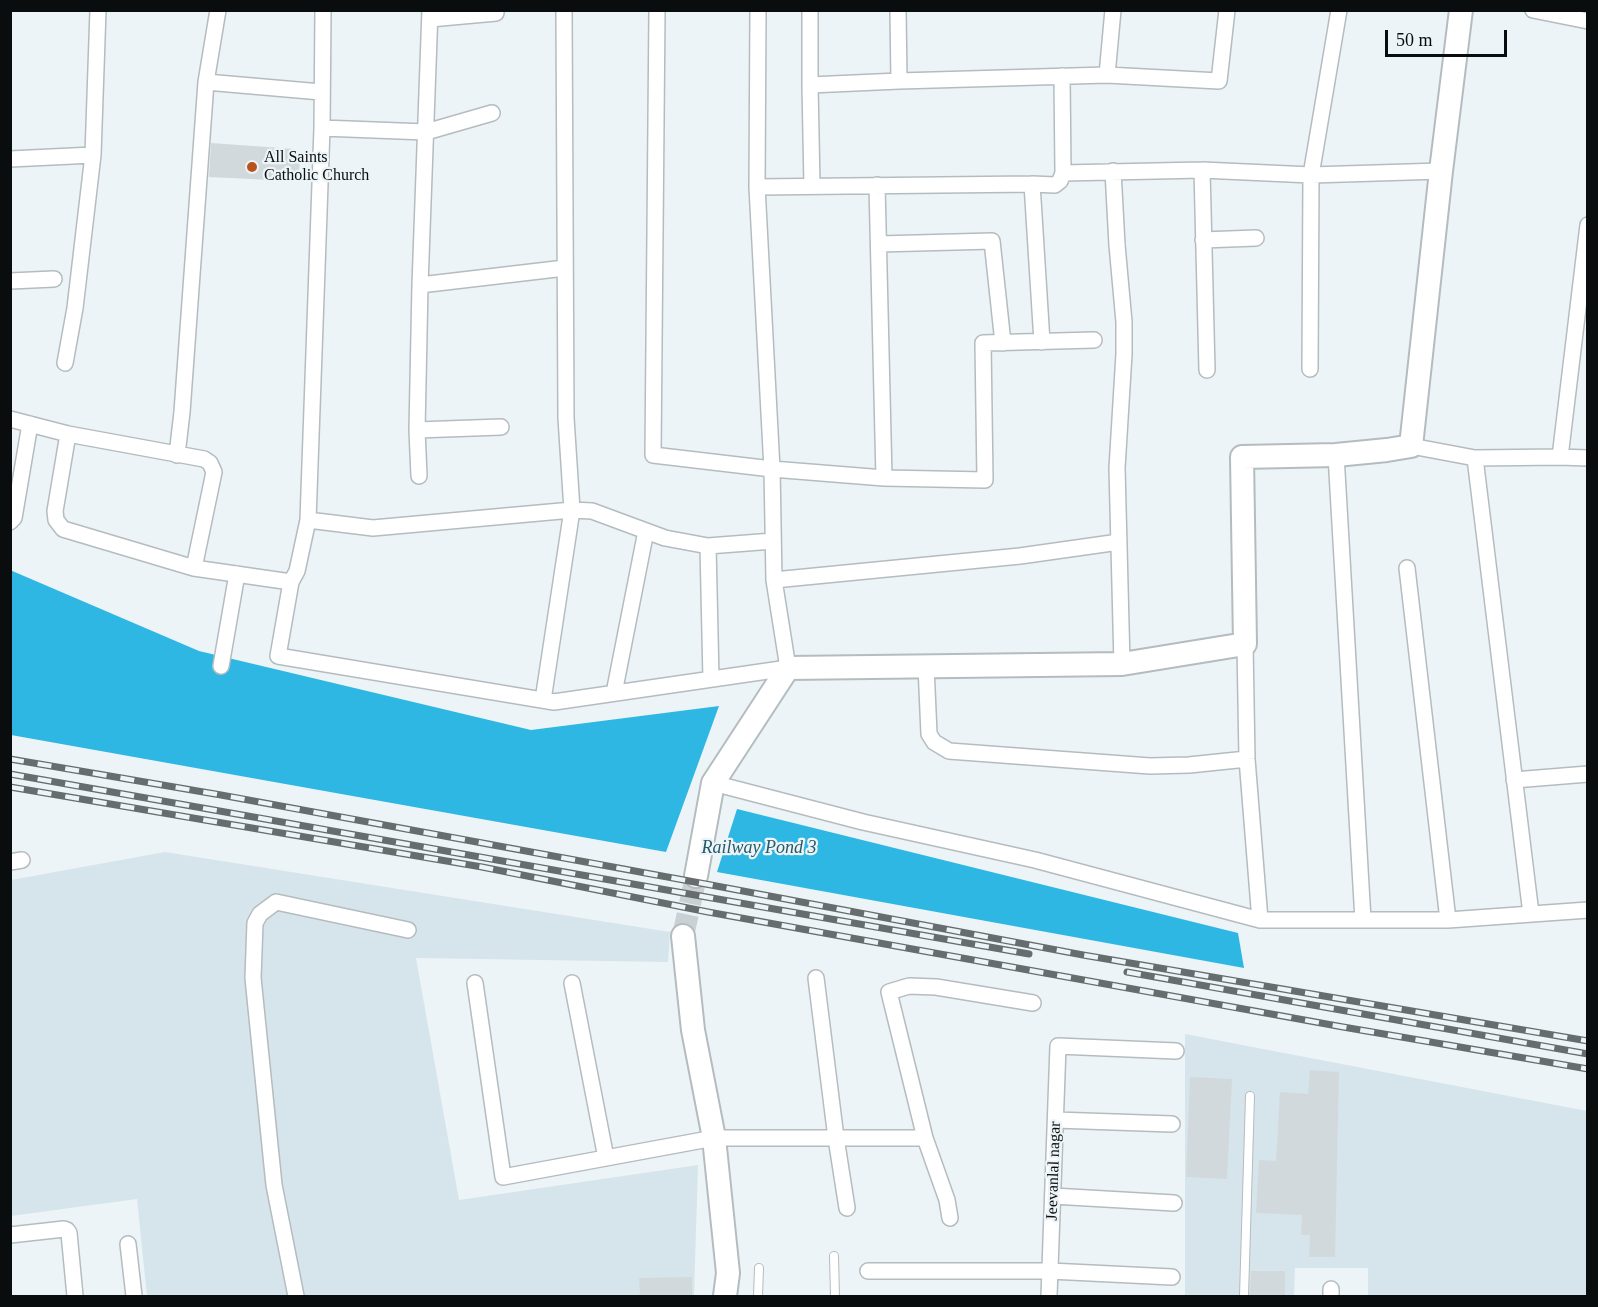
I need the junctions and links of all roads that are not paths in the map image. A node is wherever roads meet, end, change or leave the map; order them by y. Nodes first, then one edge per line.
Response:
1 (98, 10) edge
2 (218, 10) edge
3 (323, 10) edge
4 (564, 10) edge
5 (657, 10) edge
6 (758, 10) edge
7 (810, 10) edge
8 (898, 10) edge
9 (1113, 10) edge
10 (1227, 10) edge
11 (1339, 10) edge
12 (1461, 10) edge
13 (1533, 10) edge
14 (496, 13) dead end
15 (430, 15) edge
16 (1587, 21) edge
17 (1107, 75) junction
18 (1062, 76) junction
19 (899, 81) junction
20 (206, 82) junction
21 (810, 85) junction
22 (321, 92) junction
23 (492, 113) dead end
24 (322, 128) junction
25 (426, 132) junction
26 (93, 155) junction
27 (10, 159) edge
28 (1202, 170) junction
29 (1113, 171) junction
30 (1441, 171) junction
31 (1063, 173) junction
32 (1311, 175) junction
33 (1032, 184) junction
34 (877, 185) junction
35 (757, 186) junction
36 (812, 186) junction
37 (1587, 225) edge
38 (1256, 238) dead end
39 (1203, 240) junction
40 (879, 244) junction
41 (565, 268) junction
42 (54, 279) dead end
43 (10, 281) edge
44 (420, 285) junction
45 (1094, 340) dead end
46 (1042, 342) junction
47 (1003, 343) junction
48 (65, 363) dead end
49 (1310, 369) dead end
50 (1207, 370) dead end
51 (10, 419) edge
52 (30, 424) junction
53 (501, 428) dead end
54 (417, 430) junction
55 (68, 434) junction
56 (1411, 446) junction
57 (177, 455) junction
58 (1336, 455) junction
59 (1560, 457) junction
60 (1475, 458) junction
61 (1587, 458) edge
62 (772, 469) junction
63 (419, 476) dead end
64 (884, 478) junction
65 (572, 510) junction
66 (308, 520) junction
67 (10, 522) edge
68 (646, 531) junction
69 (772, 541) junction
70 (1119, 542) junction
71 (708, 546) junction
72 (194, 568) junction
73 (1407, 568) dead end
74 (237, 574) junction
75 (774, 580) junction
76 (291, 582) junction
77 (1245, 644) junction
78 (1122, 664) junction
79 (221, 666) dead end
80 (926, 666) junction
81 (788, 668) junction
82 (711, 679) junction
83 (614, 693) junction
84 (543, 700) junction
85 (1247, 759) junction
86 (1587, 774) edge
87 (1514, 780) junction
88 (713, 783) junction
89 (696, 876) tunnel mouth
90 (1587, 910) edge
91 (1531, 914) junction
92 (1260, 920) junction
93 (1363, 920) junction
94 (1448, 920) junction
95 (408, 930) dead end
96 (683, 936) tunnel mouth
97 (816, 978) dead end
98 (475, 983) dead end
99 (572, 983) dead end
100 (1033, 1003) dead end
101 (1176, 1051) dead end
102 (1250, 1096) dead end
103 (1056, 1120) junction
104 (1172, 1124) dead end
105 (714, 1138) junction
106 (836, 1138) junction
107 (926, 1138) junction
108 (606, 1158) junction
109 (1053, 1196) junction
110 (1174, 1203) dead end
111 (847, 1208) dead end
112 (950, 1218) dead end
113 (10, 1235) edge
114 (128, 1244) dead end
115 (834, 1256) dead end
116 (759, 1269) dead end
117 (868, 1271) dead end
118 (1050, 1271) junction
119 (1172, 1277) dead end
120 (75, 1296) edge
121 (134, 1296) edge
122 (296, 1296) edge
123 (725, 1296) edge
124 (758, 1296) edge
125 (835, 1296) edge
126 (1049, 1296) edge
127 (1244, 1296) edge

1 - 26 street
2 - 20 street
3 - 22 street
4 - 41 street
5 - 62 street
6 - 35 street
7 - 21 street
8 - 19 street
9 - 17 street
10 - 17 street
11 - 32 street
12 - 30 street
13 - 16 street
14 - 15 street
15 - 25 street
17 - 18 street
18 - 19 street
18 - 31 street
19 - 21 street
20 - 22 street
20 - 57 street
21 - 36 street
22 - 24 street
23 - 25 street
24 - 25 street
24 - 66 street
25 - 44 street
26 - 27 street
26 - 48 street
28 - 29 street
28 - 32 street
28 - 39 street
29 - 31 street
29 - 70 street
30 - 32 street
30 - 56 street
31 - 33 street
32 - 49 street
33 - 34 street
33 - 46 street
34 - 36 street
34 - 40 street
35 - 36 street
35 - 62 street
37 - 59 street
38 - 39 street
39 - 50 street
40 - 47 street
40 - 64 street
41 - 44 street
41 - 65 street
42 - 43 street
44 - 54 street
45 - 46 street
46 - 47 street
47 - 64 street
51 - 52 street
52 - 55 street
52 - 67 street
53 - 54 street
54 - 63 street
55 - 57 street
55 - 72 street
56 - 58 street
56 - 60 street
57 - 72 street
58 - 77 street
58 - 93 street
59 - 60 street
59 - 61 street
60 - 87 street
62 - 64 street
62 - 69 street
65 - 66 street
65 - 68 street
65 - 84 street
66 - 76 street
68 - 71 street
68 - 83 street
69 - 71 street
69 - 75 street
70 - 75 street
70 - 78 street
71 - 82 street
72 - 74 street
73 - 94 street
74 - 76 street
74 - 79 street
75 - 81 street
76 - 84 street
77 - 78 street
77 - 85 street
78 - 80 street
80 - 81 street
80 - 85 street
81 - 82 street
81 - 88 street
82 - 83 street
83 - 84 street
85 - 92 street
86 - 87 street
87 - 91 street
88 - 89 street
88 - 92 street
90 - 91 street
91 - 94 street
92 - 93 street
93 - 94 street
95 - 122 street
96 - 105 street
97 - 106 street
98 - 108 street
99 - 108 street
100 - 107 street
101 - 103 street, Jeevanlal nagar
102 - 127 lane
103 - 104 street
103 - 109 street, Jeevanlal nagar
105 - 106 street
105 - 108 street
105 - 123 street
106 - 107 street
106 - 111 street
107 - 112 street
109 - 110 street
109 - 118 street, Jeevanlal nagar
113 - 120 street
114 - 121 street
115 - 125 lane
116 - 124 lane
117 - 118 street
118 - 119 street
118 - 126 street, Jeevanlal nagar

